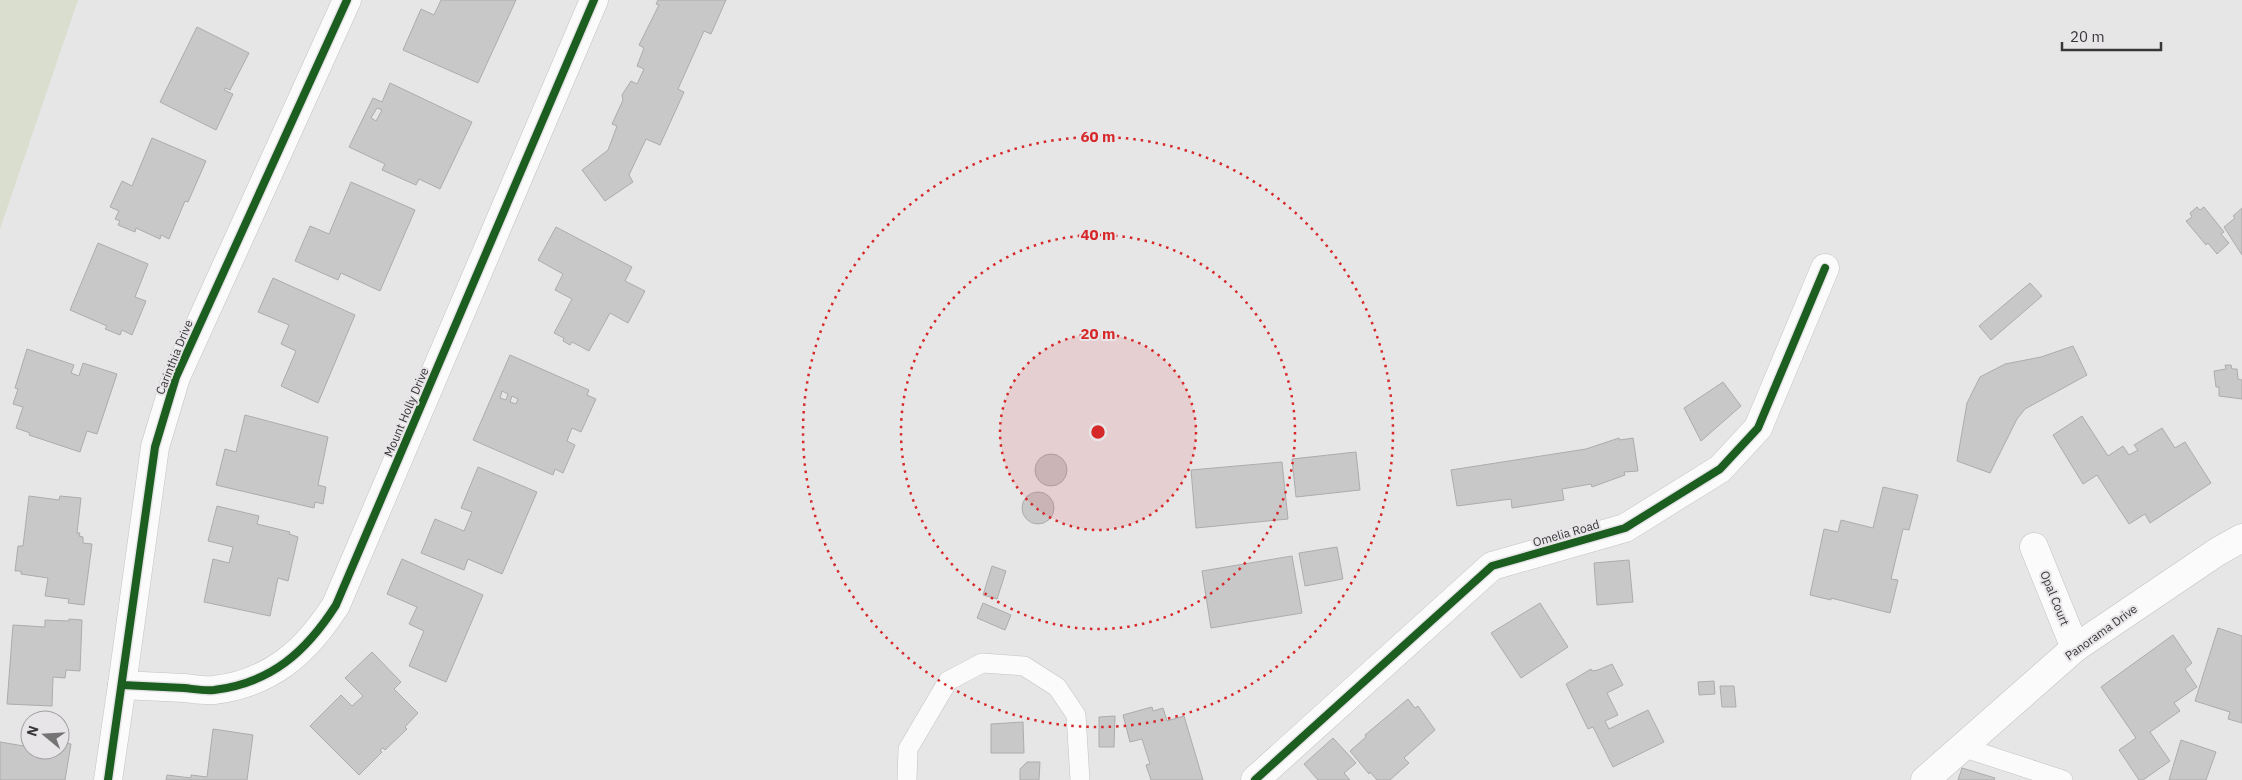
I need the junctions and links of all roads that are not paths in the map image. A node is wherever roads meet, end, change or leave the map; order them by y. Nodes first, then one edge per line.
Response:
1 (347, 0) edge
2 (594, 0) edge
3 (1825, 268) dead end
4 (2242, 538) edge
5 (2034, 547) dead end
6 (2230, 556) edge
7 (2075, 648) junction
8 (122, 685) junction
9 (1962, 747) junction
10 (108, 780) edge
11 (906, 780) edge
12 (1080, 780) edge
13 (1255, 780) edge
14 (1925, 780) edge
15 (2064, 780) edge

1 - 8 street, Carinthia Drive
2 - 8 street, Mount Holly Drive
3 - 13 street, Omelia Road
4 - 6 street, Panorama Drive
5 - 7 street, Opal Court
6 - 7 street, Panorama Drive
7 - 9 street, Panorama Drive
8 - 10 street, Carinthia Drive
9 - 14 street, Panorama Drive
9 - 15 lane
11 - 12 lane

